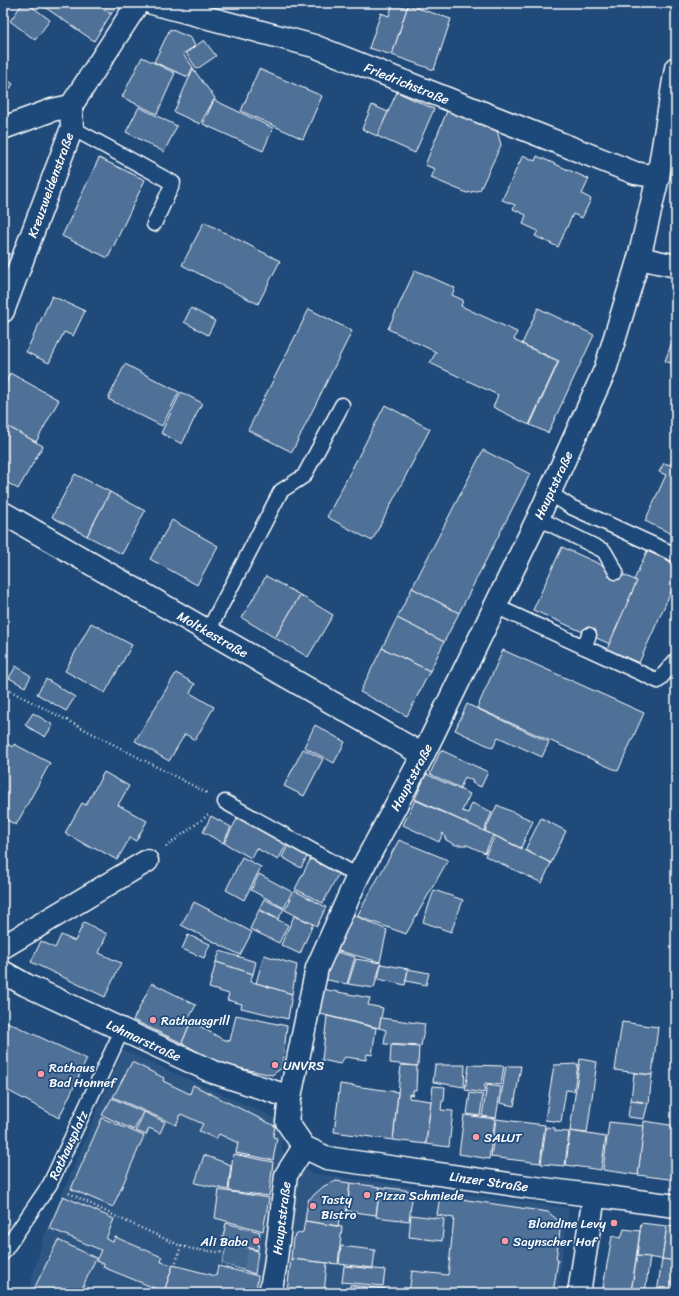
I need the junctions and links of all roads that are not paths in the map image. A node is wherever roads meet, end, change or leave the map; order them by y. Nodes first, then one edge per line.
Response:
1 (138, 3) edge
2 (152, 3) edge
3 (676, 68) edge
4 (71, 106) junction
5 (3, 128) edge
6 (72, 128) junction
7 (658, 177) junction
8 (154, 224) dead end
9 (640, 258) junction
10 (676, 266) edge
11 (3, 311) edge
12 (342, 405) dead end
13 (550, 493) junction
14 (3, 513) edge
15 (538, 518) junction
16 (676, 555) edge
17 (616, 572) dead end
18 (495, 606) junction
19 (208, 631) junction
20 (676, 660) edge
21 (423, 755) junction
22 (225, 802) road end
23 (148, 861) road end
24 (358, 876) junction
25 (3, 947) edge
26 (3, 972) edge
27 (122, 1030) junction
28 (290, 1097) junction
29 (304, 1146) junction
30 (594, 1196) junction
31 (676, 1206) edge
32 (3, 1253) edge
33 (270, 1293) edge
34 (579, 1293) edge

1 - 4 street
2 - 7 street, Friedrichstraße
3 - 7 street, Hauptstraße
4 - 5 street
4 - 6 street, Kreuzweidenstraße
6 - 8 lane
6 - 11 street, Kreuzweidenstraße
7 - 9 street, Hauptstraße
9 - 10 street
9 - 13 street, Hauptstraße
12 - 19 lane
13 - 15 street, Hauptstraße
13 - 16 lane
14 - 19 street, Moltkestraße
15 - 17 lane
15 - 18 street, Hauptstraße
18 - 20 lane
18 - 21 street, Hauptstraße
19 - 21 street, Moltkestraße
21 - 24 street, Hauptstraße
22 - 24 lane
23 - 25 street
24 - 28 street, Hauptstraße
26 - 27 street, Lohmarstraße
27 - 28 street, Lohmarstraße
27 - 32 lane, Rathausplatz
28 - 29 street, Hauptstraße
29 - 30 street, Linzer Straße
29 - 33 street, Hauptstraße
30 - 31 street, Linzer Straße
30 - 34 street

